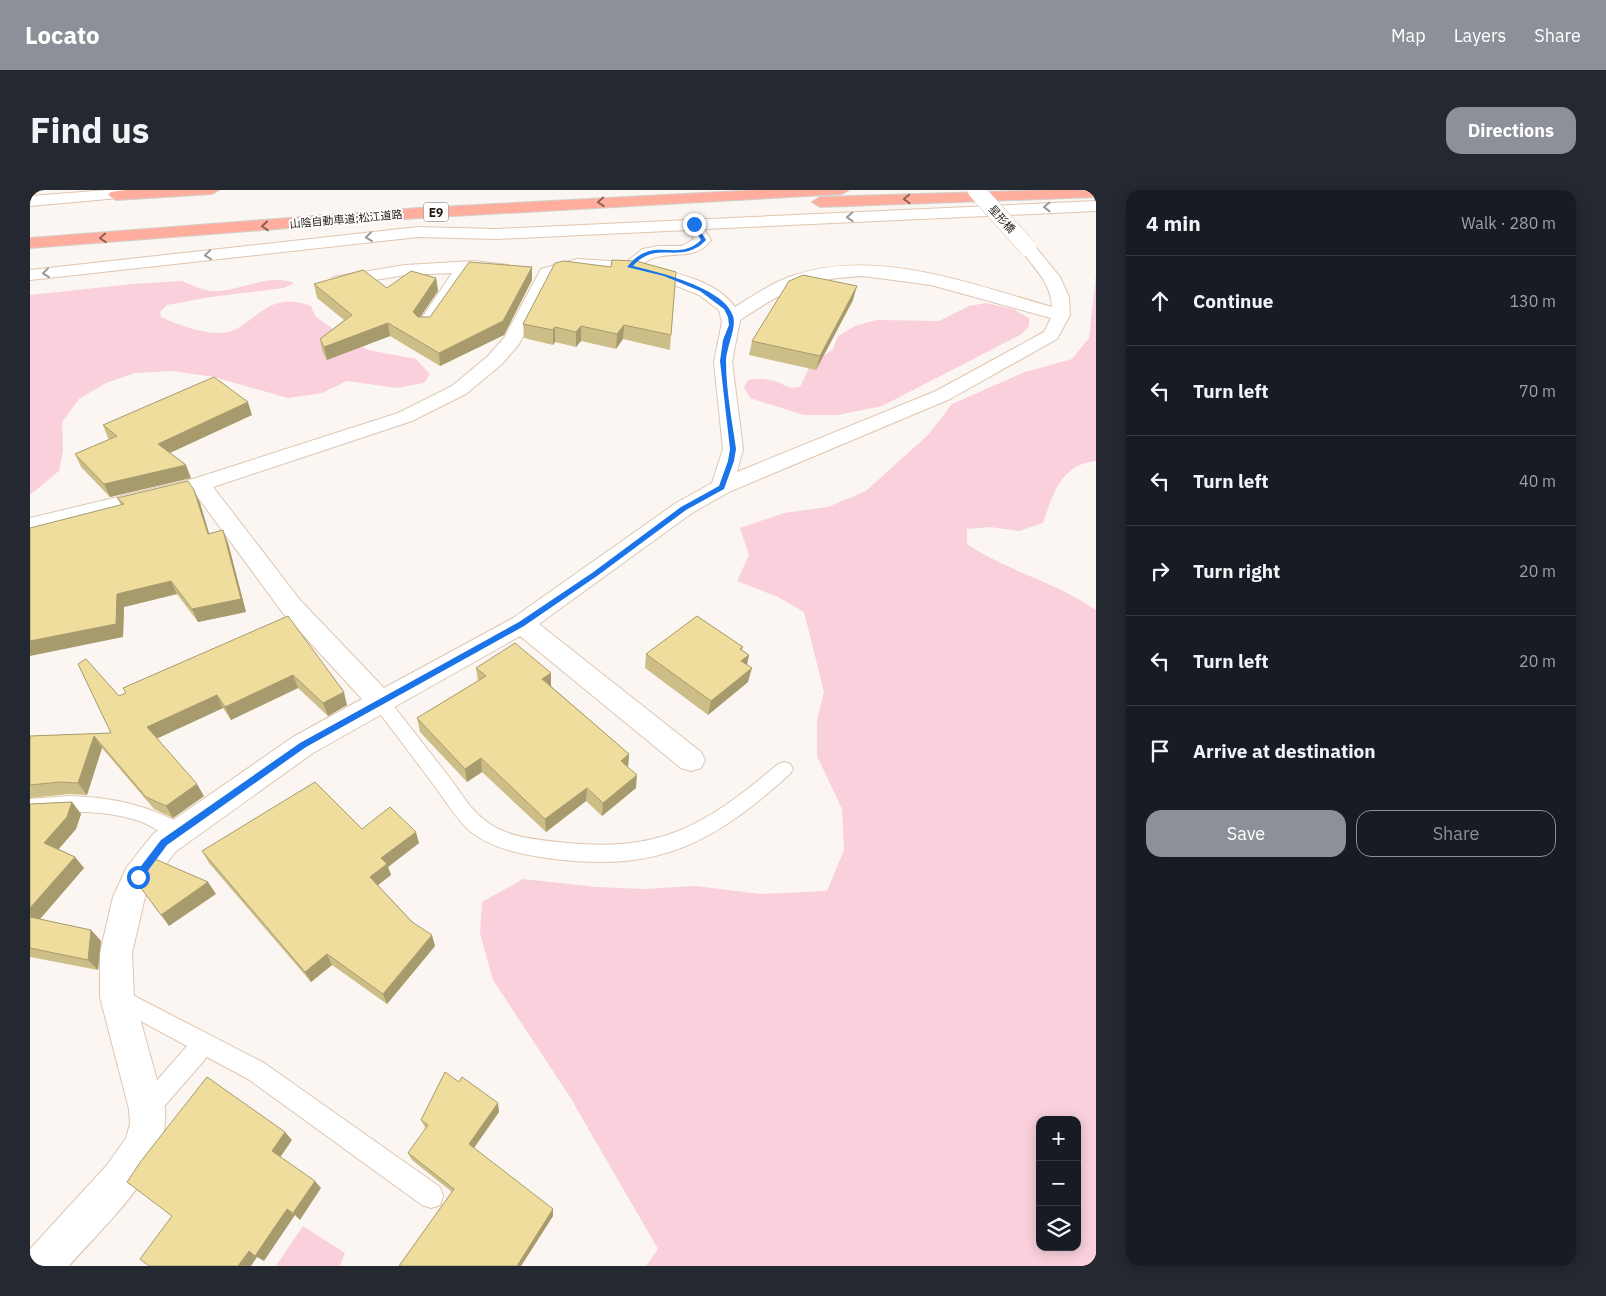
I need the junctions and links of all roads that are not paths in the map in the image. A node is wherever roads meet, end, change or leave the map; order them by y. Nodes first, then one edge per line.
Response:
1 (163, 190) edge
2 (212, 190) edge
3 (567, 190) edge
4 (842, 190) edge
5 (976, 190) edge
6 (500, 193) dead end
7 (1096, 193) edge
8 (116, 195) junction
9 (442, 196) dead end
10 (30, 201) edge
11 (1096, 206) edge
12 (296, 207) dead end
13 (694, 224) junction
14 (418, 232) junction
15 (30, 243) edge
16 (630, 267) junction
17 (464, 268) junction
18 (532, 272) junction
19 (30, 275) edge
20 (338, 281) edge
21 (1060, 314) junction
22 (731, 318) junction
23 (426, 325) edge
24 (199, 484) junction
25 (721, 488) junction
26 (30, 525) edge
27 (522, 624) junction
28 (380, 701) junction
29 (691, 760) dead end
30 (784, 769) dead end
31 (30, 807) edge
32 (178, 832) junction
33 (117, 997) junction
34 (204, 1043) junction
35 (147, 1109) junction
36 (430, 1196) dead end
37 (42, 1266) edge

1 - 8 street
2 - 8 highway
3 - 6 highway
4 -> 15 highway, 山陰自動車道;松江道路 / E9
5 - 21 street, 星形橋, bridge
7 -> 14 highway
8 - 10 street
9 - 12 highway, 山陰自動車道;松江道路 / E9
11 -> 13 street
13 - 14 street
13 - 16 street
14 -> 19 street
16 - 18 street
16 - 22 street
17 - 18 street
17 - 20 street
17 - 23 street
18 - 24 street
21 - 22 street
21 - 25 street
22 - 25 street
24 - 26 street
24 - 28 street
25 - 27 street
27 - 28 street
27 - 29 street
28 - 30 lane
28 - 32 street
31 - 32 lane
32 - 33 street
33 - 34 lane
33 - 35 street
34 - 35 lane
34 - 36 lane
35 - 37 street

